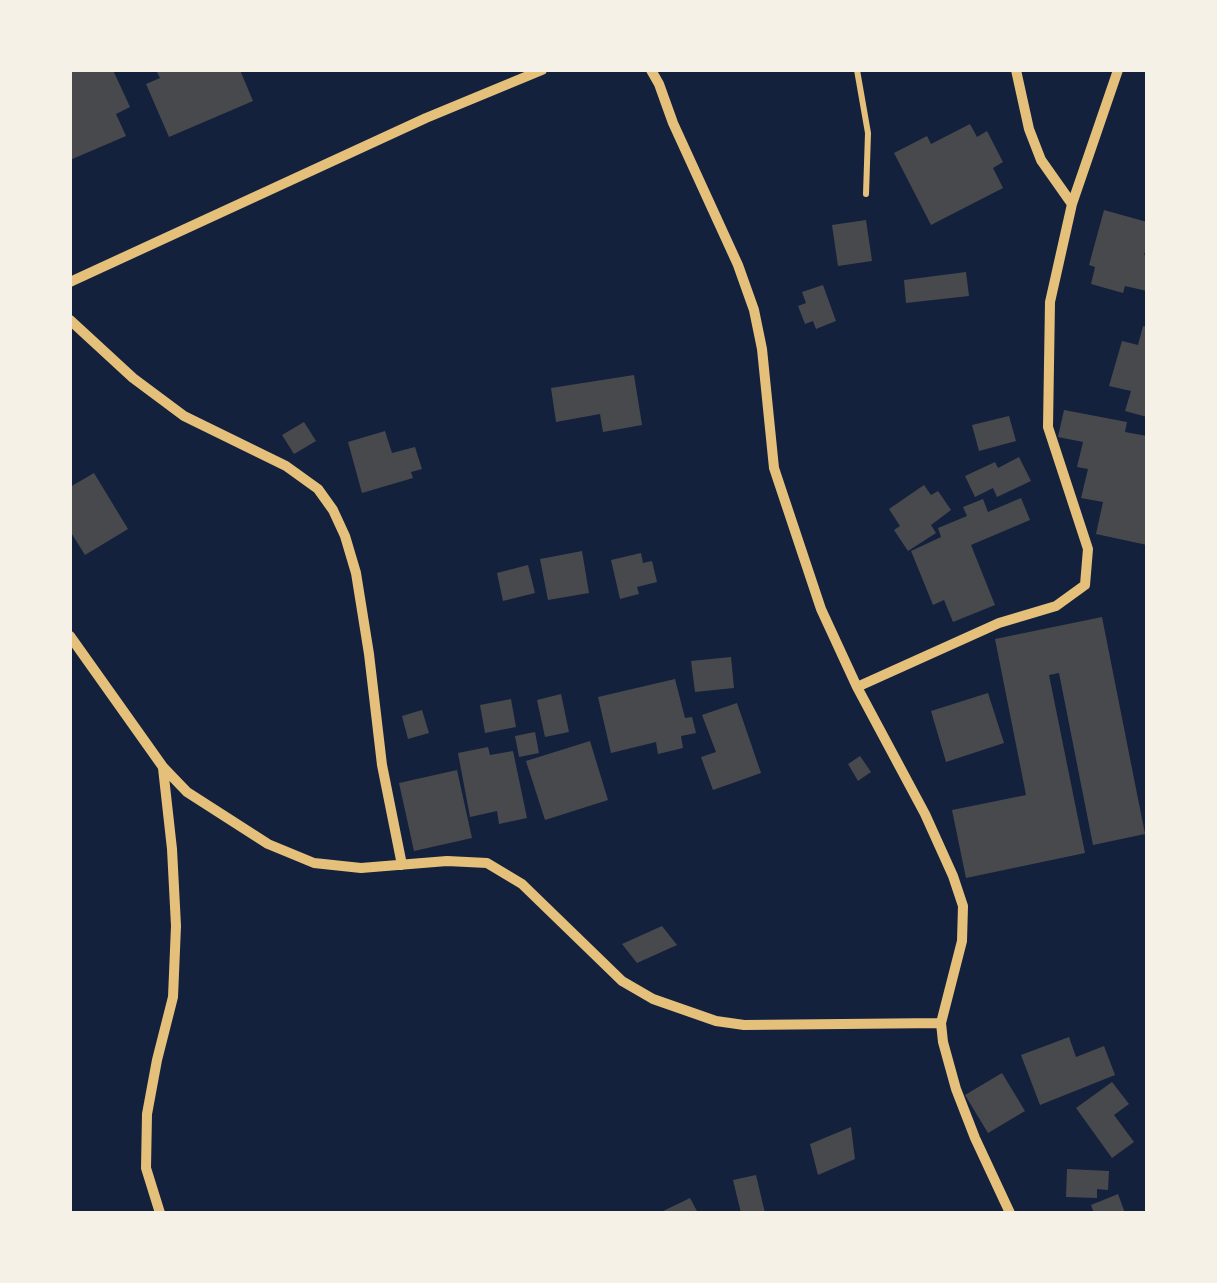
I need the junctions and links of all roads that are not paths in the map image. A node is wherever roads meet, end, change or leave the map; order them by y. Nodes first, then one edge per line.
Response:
1 (542, 70) edge
2 (651, 70) edge
3 (1016, 70) edge
4 (1118, 70) edge
5 (1072, 204) junction
6 (70, 282) edge
7 (70, 320) edge
8 (70, 636) edge
9 (857, 687) junction
10 (163, 767) junction
11 (402, 865) junction
12 (940, 1023) junction
13 (160, 1213) edge
14 (1010, 1213) edge

1 - 6 street
2 - 9 street
3 - 5 street
4 - 5 street
5 - 9 street
7 - 11 street
8 - 10 street
9 - 12 street
10 - 11 street
10 - 13 street
11 - 12 street
12 - 14 street

